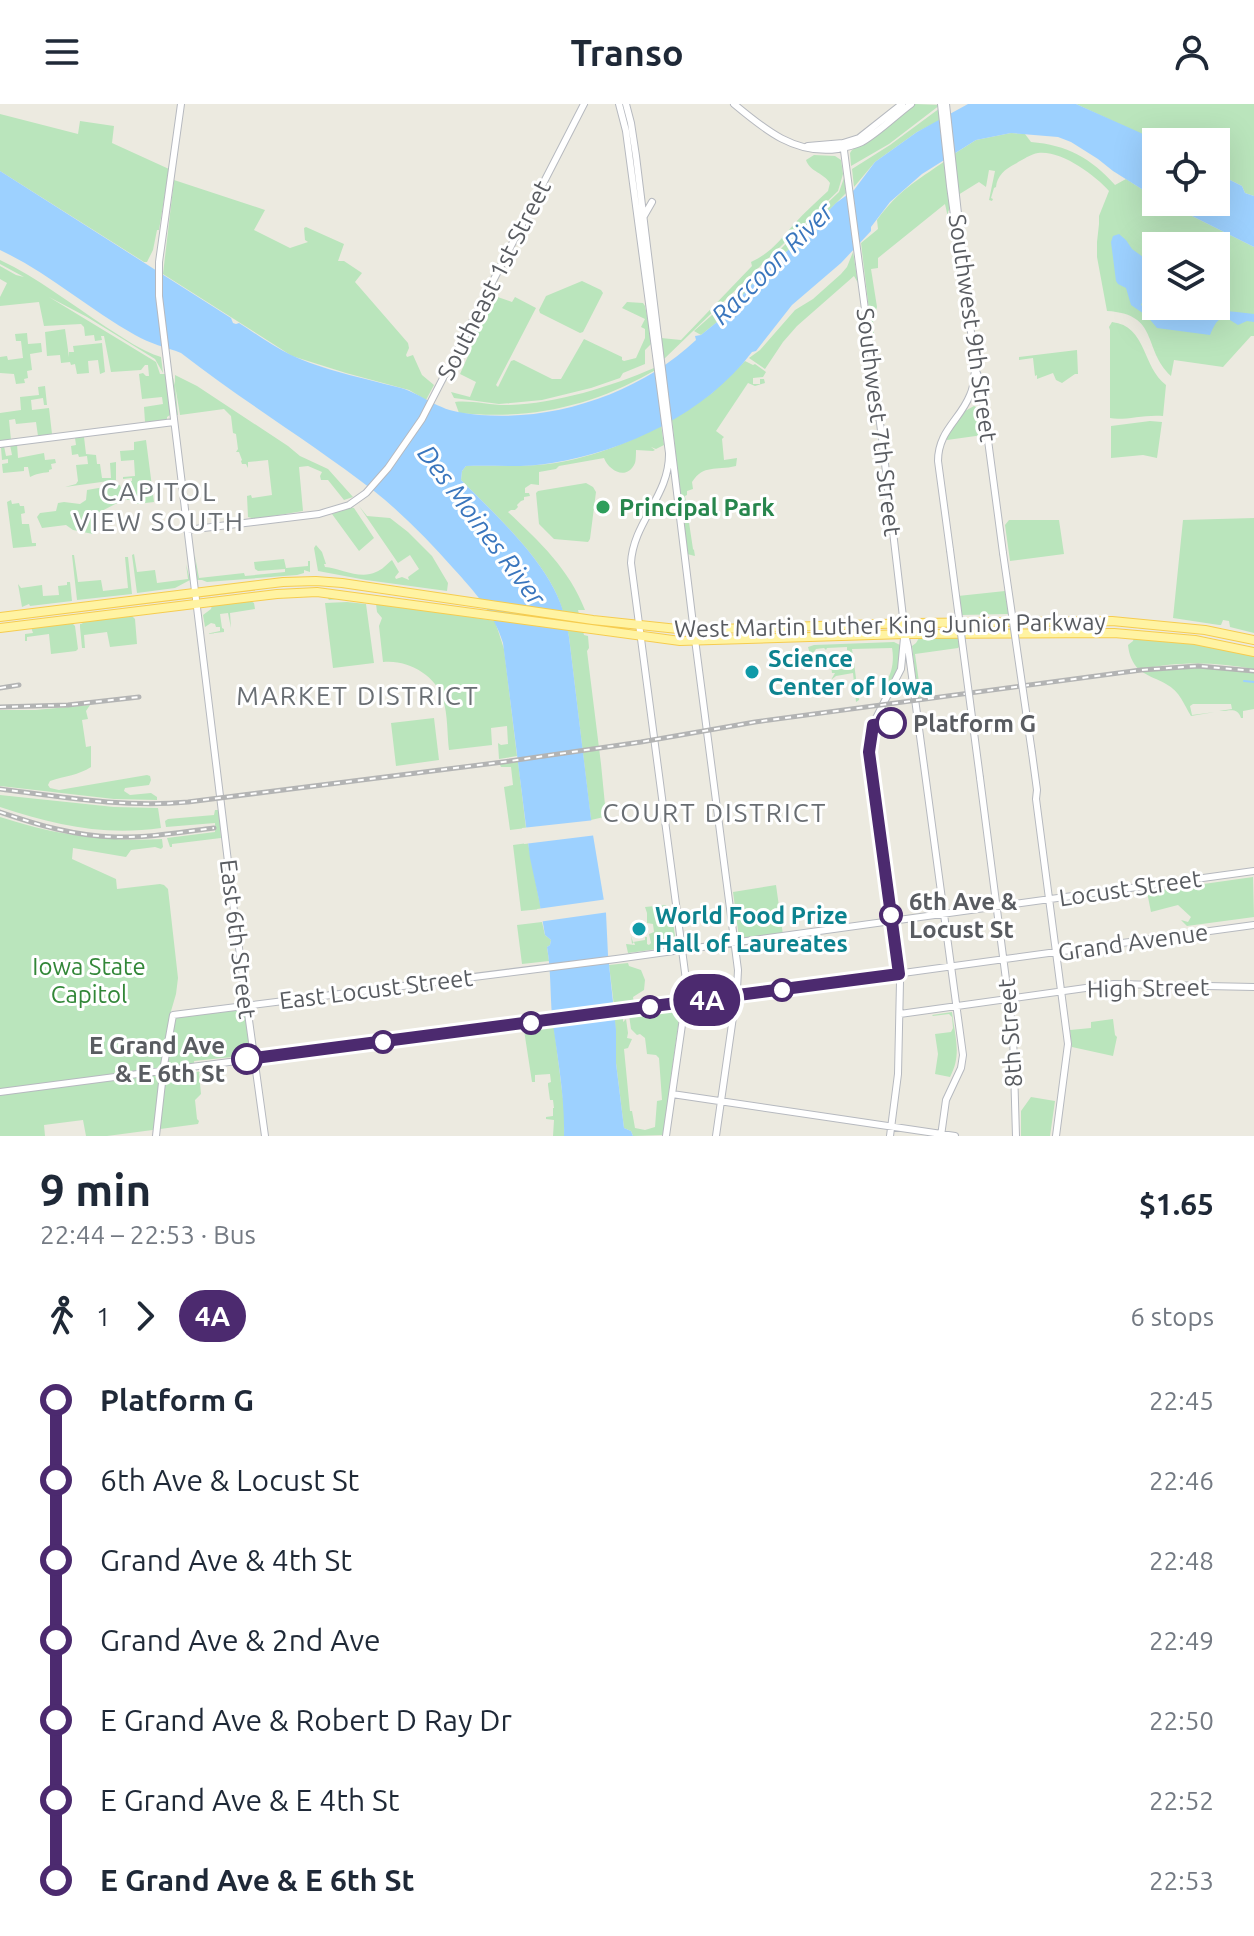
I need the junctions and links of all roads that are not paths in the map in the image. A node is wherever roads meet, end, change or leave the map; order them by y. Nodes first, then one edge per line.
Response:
1 (181, 104) edge
2 (584, 104) edge
3 (619, 104) edge
4 (626, 104) edge
5 (734, 104) edge
6 (911, 104) edge
7 (944, 104) edge
8 (900, 105) edge
9 (843, 145) junction
10 (652, 202) dead end
11 (644, 219) junction
12 (651, 297) junction
13 (975, 369) junction
14 (174, 422) junction
15 (670, 443) junction
16 (0, 444) edge
17 (187, 530) junction
18 (195, 592) junction
19 (196, 604) junction
20 (0, 617) edge
21 (1009, 621) junction
22 (1063, 621) junction
23 (904, 623) junction
24 (641, 626) junction
25 (0, 628) edge
26 (694, 630) junction
27 (961, 633) junction
28 (1017, 633) junction
29 (905, 634) junction
30 (642, 637) junction
31 (1254, 640) edge
32 (695, 642) junction
33 (1254, 652) edge
34 (1254, 871) edge
35 (1049, 899) junction
36 (997, 907) junction
37 (945, 914) junction
38 (892, 921) junction
39 (1254, 925) edge
40 (735, 943) junction
41 (682, 950) junction
42 (1056, 953) junction
43 (1004, 960) junction
44 (578, 963) joint
45 (951, 967) junction
46 (899, 974) junction
47 (1254, 987) edge
48 (1061, 991) junction
49 (736, 996) junction
50 (1009, 999) junction
51 (684, 1003) junction
52 (247, 1005) junction
53 (956, 1006) junction
54 (900, 1014) junction
55 (254, 1058) junction
56 (163, 1070) junction
57 (0, 1092) edge
58 (672, 1094) junction
59 (721, 1101) junction
60 (892, 1126) junction
61 (941, 1135) edge
62 (156, 1136) edge
63 (265, 1136) edge
64 (666, 1136) edge
65 (716, 1136) edge
66 (890, 1136) edge
67 (955, 1136) edge
68 (1016, 1136) edge
69 (1056, 1136) edge

1 - 14 main road, East 6th Street
2 - 17 main road, Southeast 1st Street
3 - 12 main road
4 - 11 main road
5 - 9 main road
6 - 9 main road
7 - 13 main road, Southwest 9th Street
8 - 9 main road
9 - 23 main road, Southwest 7th Street
10 - 11 main road
11 - 12 main road
12 - 15 main road
13 - 35 main road, Southwest 9th Street, bridge
13 - 36 main road, 8th Street, bridge
14 - 16 main road
14 - 17 main road, East 6th Street
15 - 24 main road
15 - 26 main road
17 - 18 main road, East 6th Street
18 - 19 main road, East 6th Street
18 - 20 main road, West Martin Luther King Junior Parkway
18 - 24 main road, West Martin Luther King Junior Parkway
19 - 25 main road, West Martin Luther King Junior Parkway
19 - 30 main road, West Martin Luther King Junior Parkway
19 - 52 main road, East 6th Street
21 - 22 main road, West Martin Luther King Junior Parkway
21 - 23 main road, West Martin Luther King Junior Parkway
21 - 27 main road
22 - 28 main road
22 - 31 main road, West Martin Luther King Junior Parkway
23 - 26 main road, West Martin Luther King Junior Parkway
23 - 29 main road, Southwest 7th Street
24 - 26 main road, West Martin Luther King Junior Parkway
24 - 30 main road
26 - 32 main road
27 - 28 main road, West Martin Luther King Junior Parkway
27 - 29 main road, West Martin Luther King Junior Parkway
28 - 33 main road, West Martin Luther King Junior Parkway
29 - 32 main road, West Martin Luther King Junior Parkway
29 - 37 main road, Southwest 7th Street
29 - 38 main road
30 - 32 main road, West Martin Luther King Junior Parkway
30 - 41 main road
32 - 40 main road
34 - 35 main road, Locust Street
35 - 36 main road, Locust Street
35 - 42 main road, Southwest 9th Street
36 - 37 main road, Locust Street
36 - 43 main road, 8th Street
37 - 38 main road, Locust Street
37 - 45 main road, Southwest 7th Street
38 - 40 main road, Locust Street
38 - 46 main road
39 - 42 main road, Grand Avenue
40 - 41 main road, Locust Street
40 - 49 main road
41 - 44 main road, Locust Street
41 - 51 main road
42 - 43 main road, Grand Avenue
42 - 48 main road, Southwest 9th Street
43 - 45 main road, Grand Avenue
43 - 50 main road, 8th Street
44 - 52 main road, East Locust Street
45 - 46 main road, Grand Avenue
45 - 53 main road, Southwest 7th Street
46 - 49 main road, Grand Avenue
46 - 54 main road
47 - 48 main road, High Street
48 - 50 main road, High Street
48 - 69 main road, Southwest 9th Street
49 - 51 main road, Grand Avenue
49 - 59 main road
50 - 53 main road, High Street
50 - 68 main road, 8th Street
51 - 55 main road, Grand Avenue
51 - 58 main road
52 - 55 main road, East 6th Street
52 - 56 main road, East Locust Street
53 - 54 main road, High Street
53 - 61 main road, Southwest 7th Street
54 - 60 main road
55 - 56 main road, Grand Avenue
55 - 63 main road, East 6th Street
56 - 57 main road, Grand Avenue
56 - 62 main road
58 - 59 main road
58 - 64 main road
59 - 60 main road
59 - 65 main road
60 - 61 main road
60 - 66 main road
61 - 67 main road

